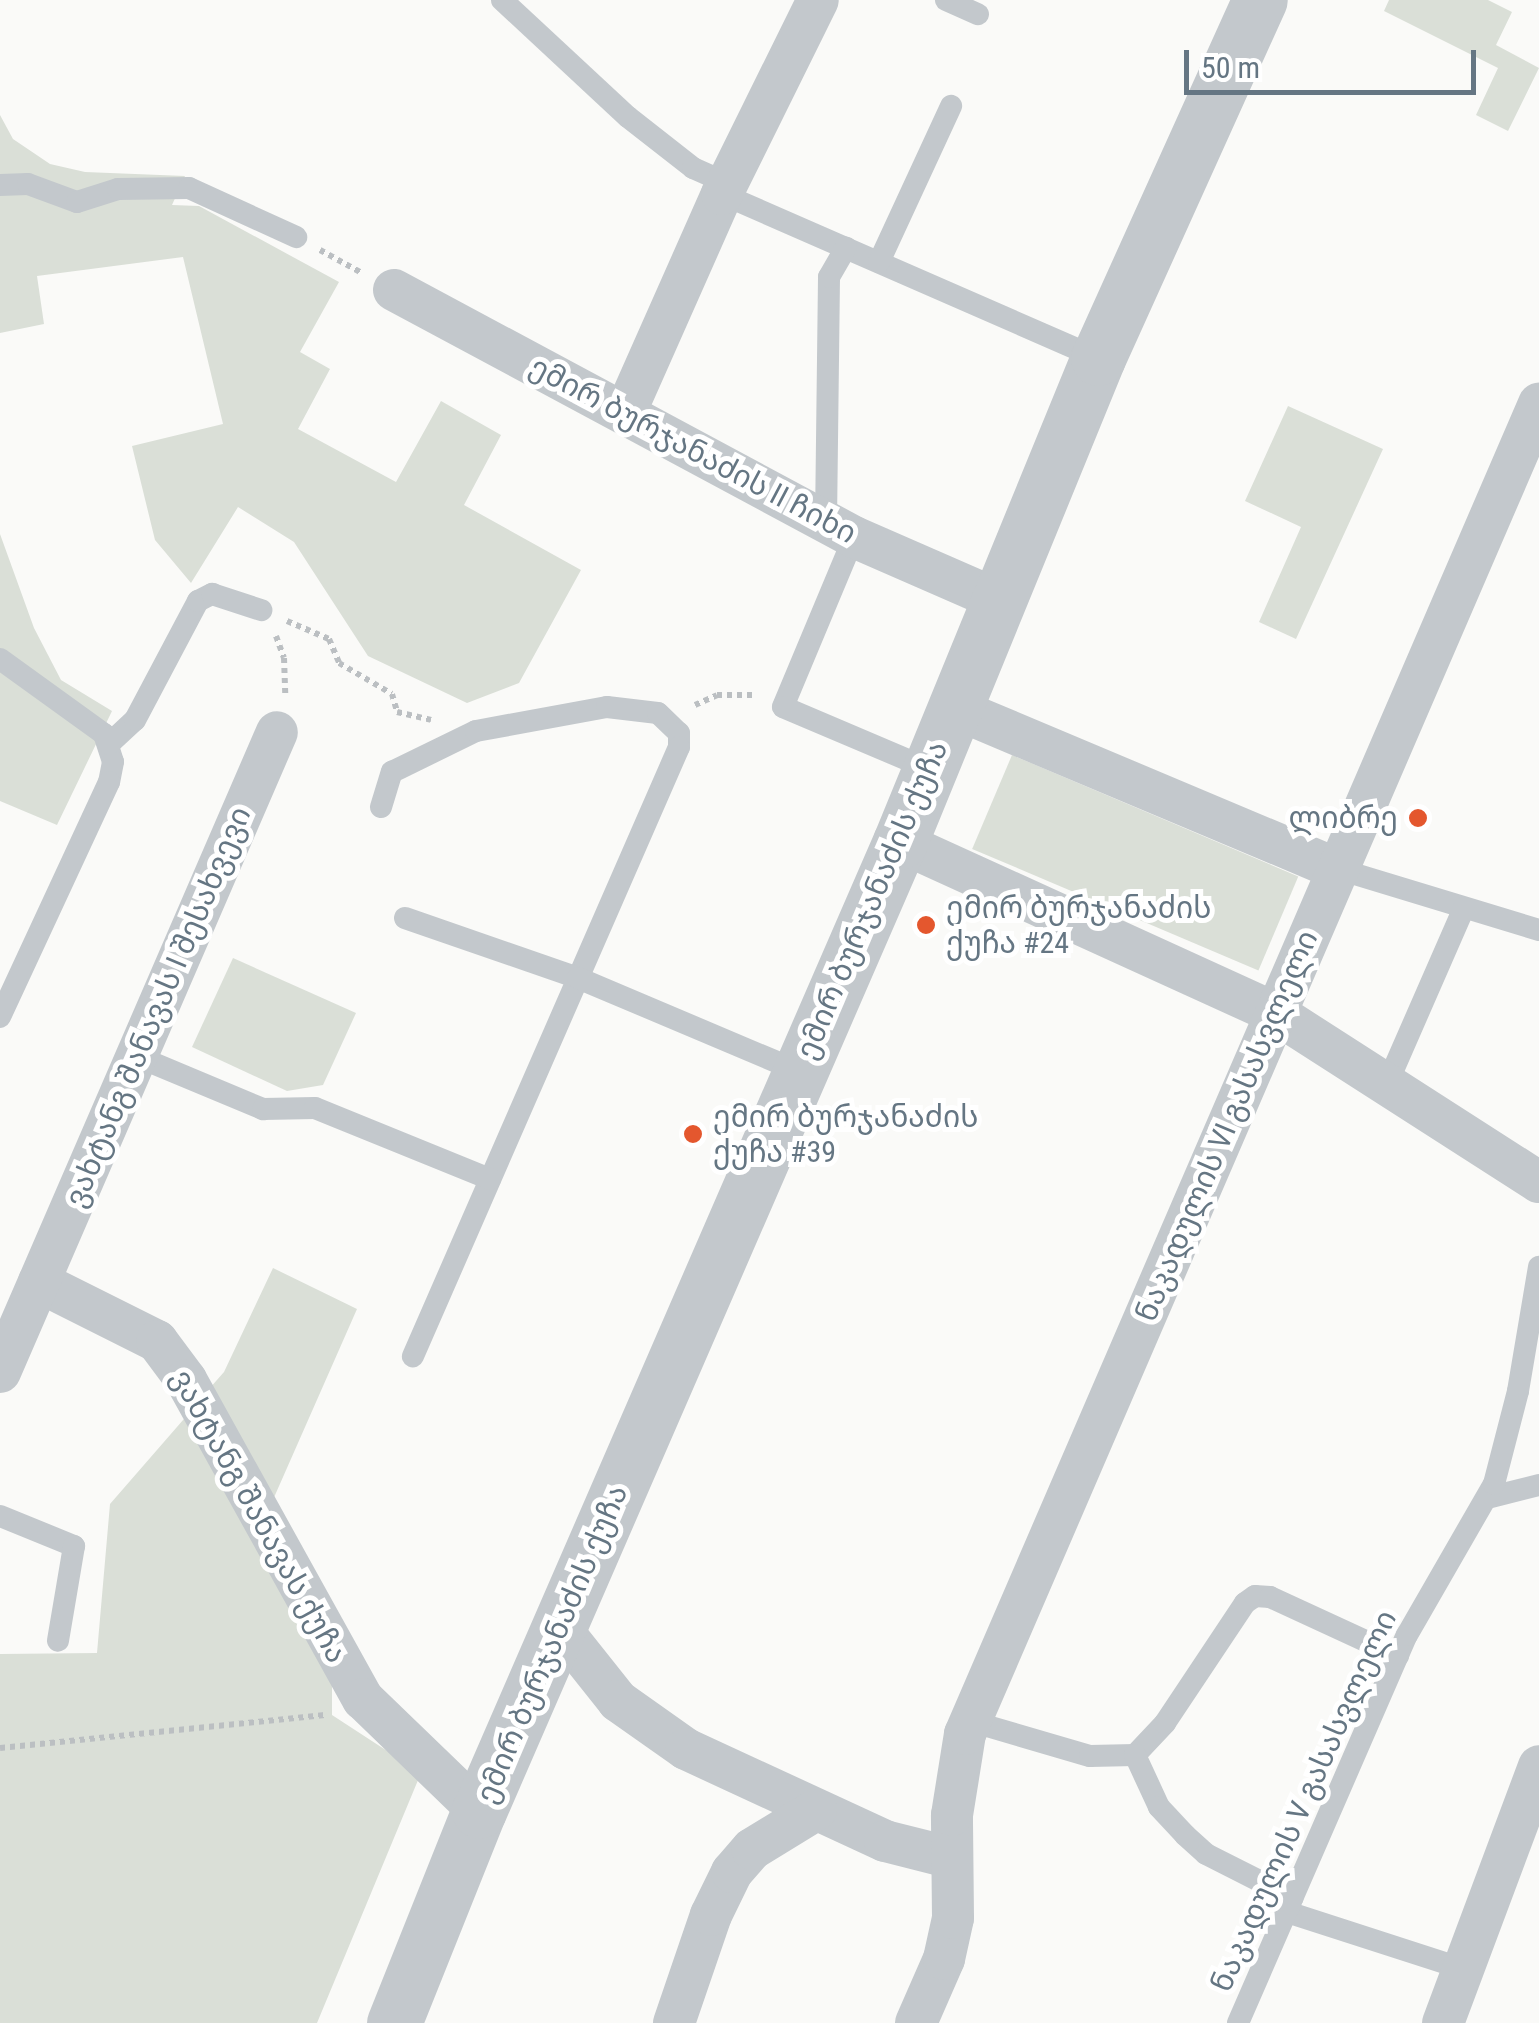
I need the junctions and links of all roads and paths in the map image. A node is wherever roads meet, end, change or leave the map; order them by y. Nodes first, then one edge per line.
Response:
1 (502, 0) edge
2 (818, 0) edge
3 (946, 0) edge
4 (1260, 0) edge
5 (978, 14) dead end
6 (951, 106) dead end
7 (0, 185) edge
8 (725, 188) junction
9 (296, 237) joint
10 (846, 248) junction
11 (879, 262) junction
12 (394, 290) joint
13 (1098, 358) junction
14 (1539, 404) edge
15 (626, 413) junction
16 (840, 530) junction
17 (996, 600) junction
18 (261, 610) junction
19 (0, 659) edge
20 (783, 707) junction
21 (954, 708) junction
22 (672, 721) junction
23 (476, 731) junction
24 (277, 732) joint
25 (109, 744) junction
26 (929, 769) junction
27 (381, 807) dead end
28 (900, 842) junction
29 (1335, 868) junction
30 (1464, 908) junction
31 (405, 918) dead end
32 (1539, 930) edge
33 (578, 978) junction
34 (1277, 1014) junction
35 (0, 1017) edge
36 (136, 1056) junction
37 (798, 1071) junction
38 (1388, 1084) junction
39 (490, 1179) junction
40 (1539, 1182) edge
41 (1539, 1267) edge
42 (39, 1282) junction
43 (412, 1356) dead end
44 (0, 1372) edge
45 (1539, 1485) edge
46 (1487, 1498) junction
47 (0, 1516) edge
48 (560, 1628) junction
49 (58, 1641) dead end
50 (1398, 1656) junction
51 (363, 1699) junction
52 (970, 1722) junction
53 (0, 1748) edge
54 (1135, 1755) junction
55 (1539, 1766) edge
56 (816, 1810) junction
57 (479, 1811) junction
58 (952, 1858) junction
59 (1290, 1905) junction
60 (1463, 1969) junction
61 (920, 2022) edge
62 (394, 2023) edge
63 (674, 2023) edge
64 (1238, 2023) edge
65 (1443, 2023) edge

1 - 8 lane
2 - 8 street
3 - 5 lane
4 - 13 street, ემირ ბურჯანაძის ქუჩა
6 - 11 lane
7 - 9 lane
8 - 10 lane
8 - 15 street
9 - 12 path
10 - 11 lane
10 - 16 lane
11 - 13 lane
12 - 15 street, ემირ ბურჯანაძის II ჩიხი
13 - 17 street, ემირ ბურჯანაძის ქუჩა
14 - 29 street, ნაკადულის VI გასასვლელი
15 - 16 street, ემირ ბურჯანაძის II ჩიხი
16 - 17 street, ემირ ბურჯანაძის II ჩიხი
16 - 20 lane
17 - 21 street, ემირ ბურჯანაძის ქუჩა
18 - 23 path
18 - 24 path
18 - 25 lane
19 - 25 lane
20 - 22 path
20 - 26 lane
21 - 26 street, ემირ ბურჯანაძის ქუჩა
21 - 29 street
22 - 23 lane
22 - 33 lane
23 - 27 lane
24 - 36 street, ვახტანგ შანავას I შესახვევი
25 - 35 lane
26 - 28 street, ემირ ბურჯანაძის ქუჩა
28 - 34 street
28 - 37 street, ემირ ბურჯანაძის ქუჩა
29 - 30 lane
29 - 34 street, ნაკადულის VI გასასვლელი
30 - 32 lane
30 - 38 lane
31 - 33 lane
33 - 37 lane
33 - 39 lane
34 - 38 street
34 - 52 street, ნაკადულის VI გასასვლელი
36 - 39 lane
36 - 42 street, ვახტანგ შანავას I შესახვევი
37 - 48 street, ემირ ბურჯანაძის ქუჩა
38 - 40 street
39 - 43 lane
41 - 46 lane, ნაკადულის V გასასვლელი
42 - 44 street
42 - 51 street, ვახტანგ შანავას ქუჩა
45 - 46 lane
46 - 50 lane, ნაკადულის V გასასვლელი
47 - 49 lane
48 - 56 street
48 - 57 street, ემირ ბურჯანაძის ქუჩა
50 - 54 lane
50 - 59 lane, ნაკადულის V გასასვლელი
51 - 53 path
51 - 57 street, ვახტანგ შანავას ქუჩა
52 - 54 lane
52 - 58 street, ნაკადულის VI გასასვლელი
54 - 59 lane
55 - 60 street
56 - 58 street
56 - 63 street
57 - 62 street, ემირ ბურჯანაძის ქუჩა
58 - 61 street, ნაკადულის VI გასასვლელი
59 - 60 lane
59 - 64 lane, ნაკადულის V გასასვლელი
60 - 65 street

